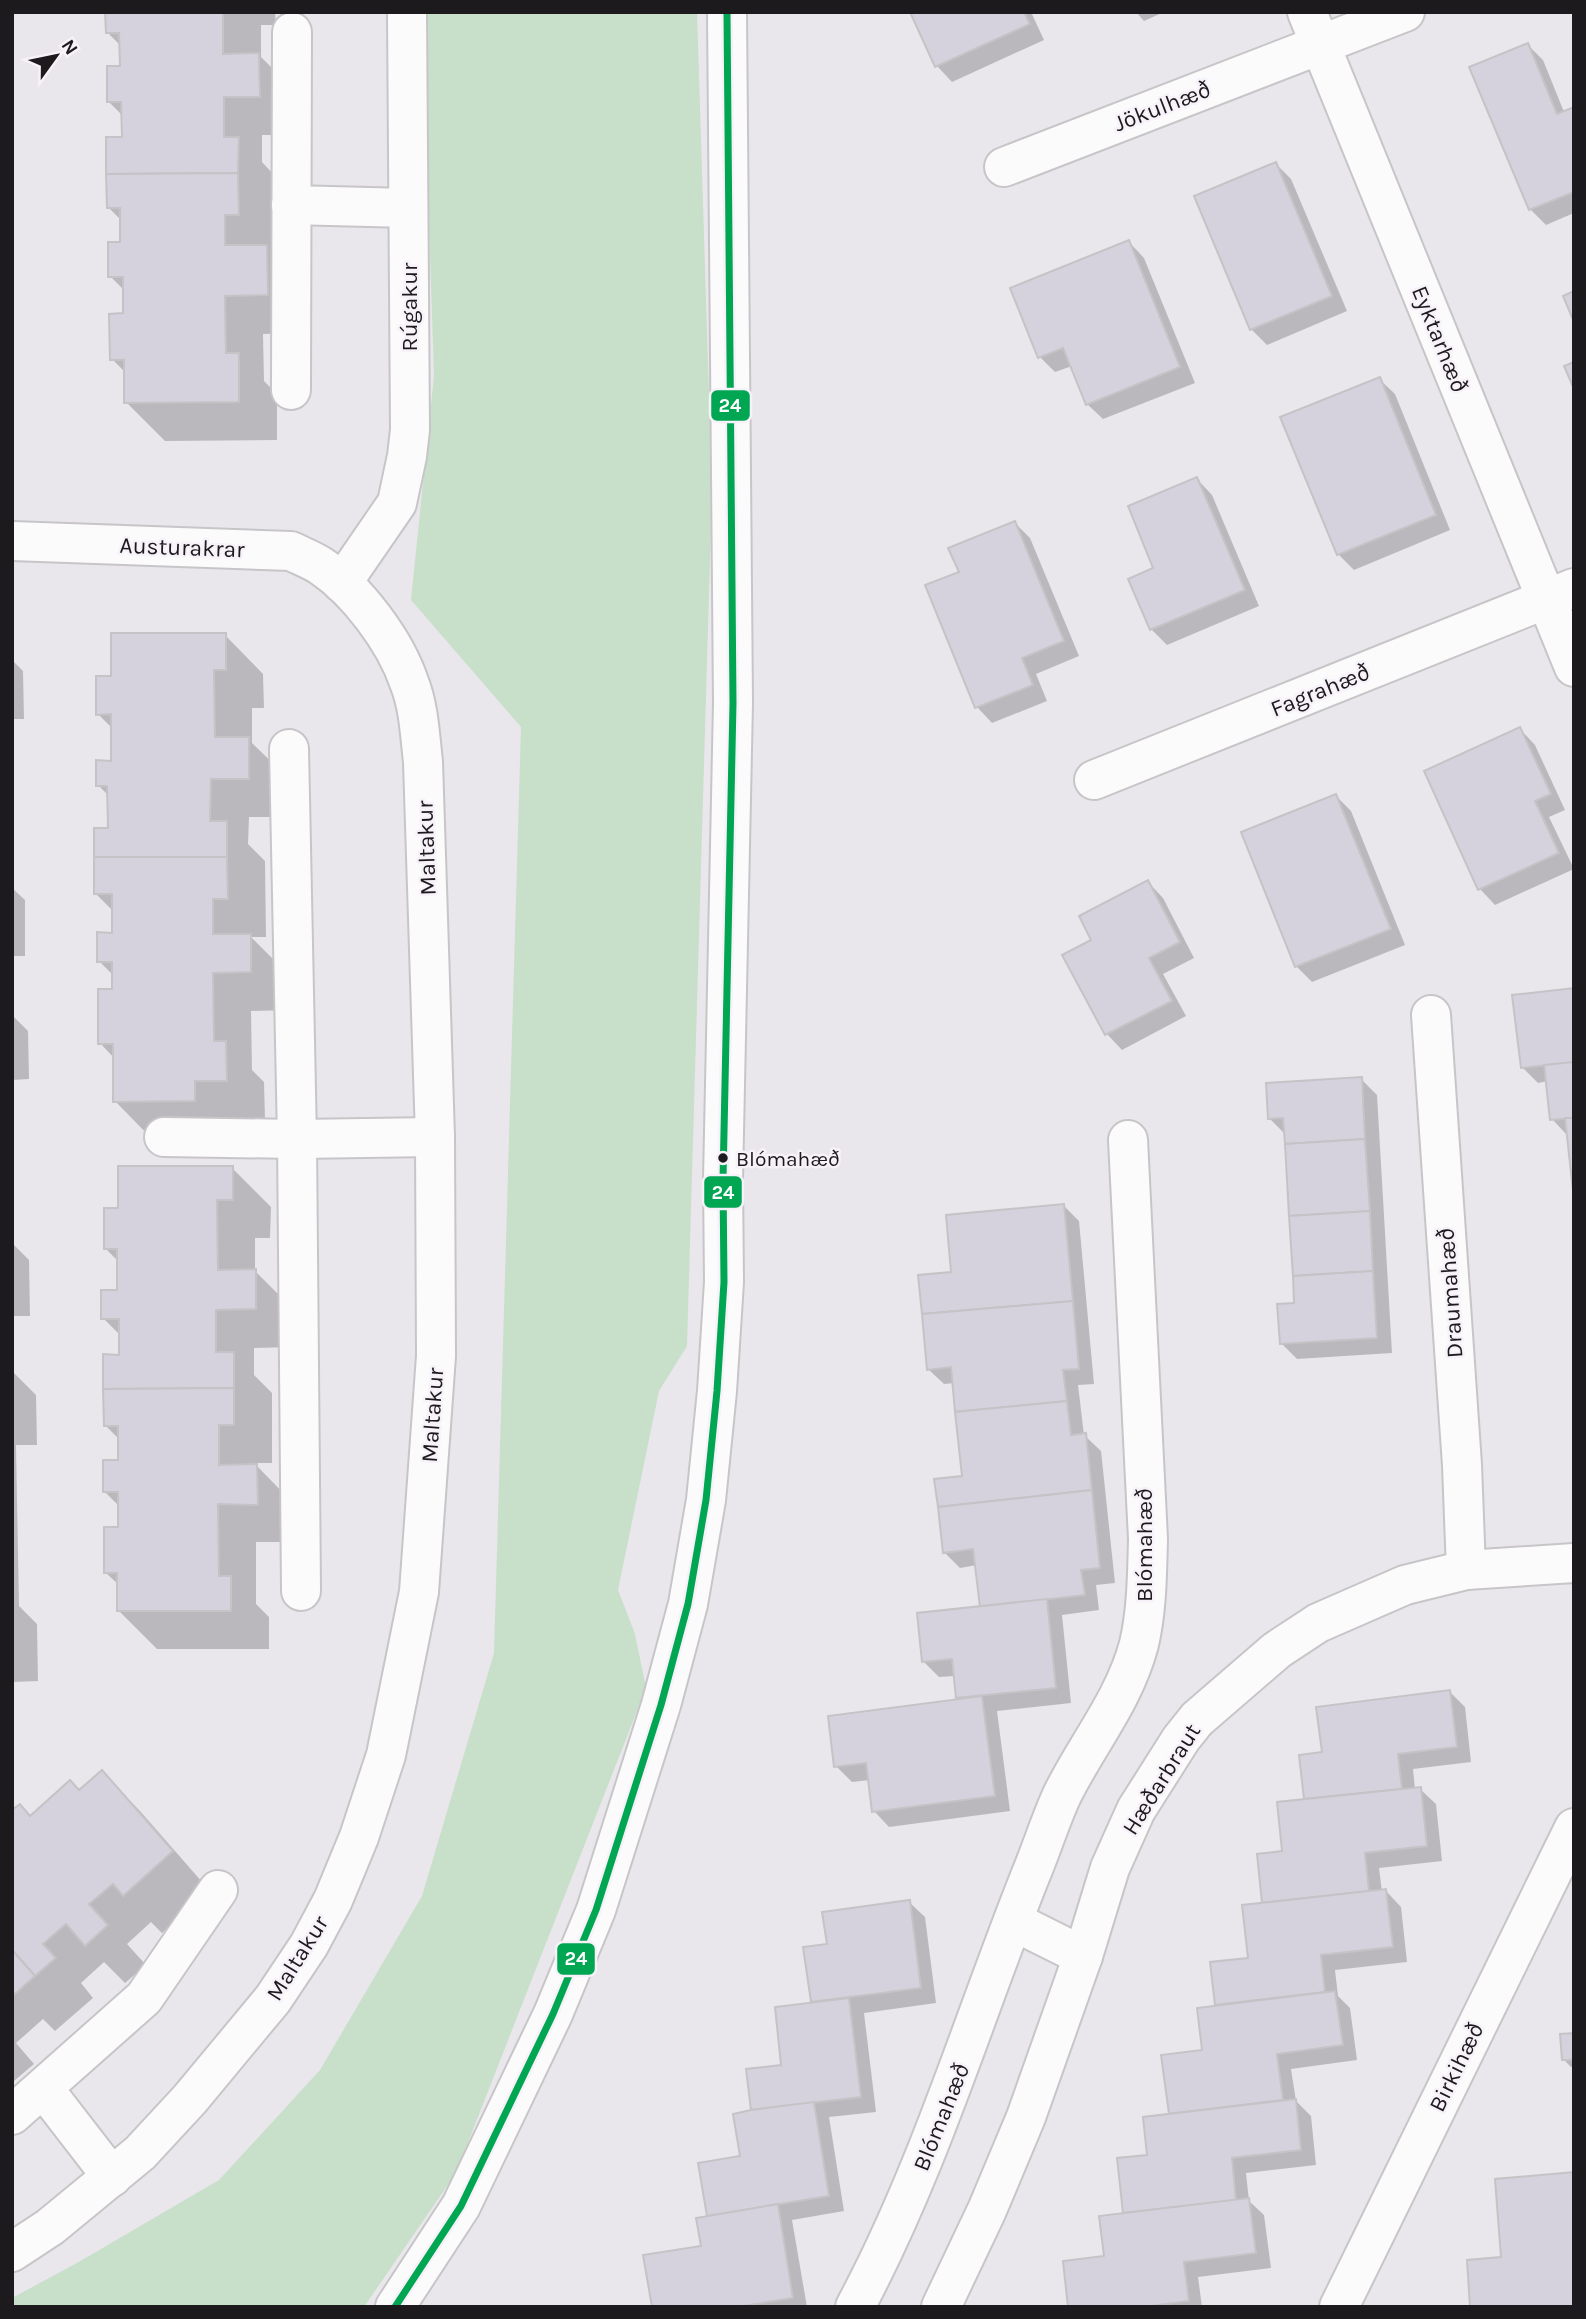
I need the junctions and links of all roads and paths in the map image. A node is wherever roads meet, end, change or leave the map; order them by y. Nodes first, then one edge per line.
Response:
1 (407, 12) edge
2 (727, 12) edge
3 (1405, 12) edge
4 (1313, 29) edge
5 (292, 33) dead end
6 (1004, 167) dead end
7 (290, 205) junction
8 (408, 208) junction
9 (291, 390) dead end
10 (12, 541) edge
11 (342, 583) junction
12 (1560, 594) edge
13 (1574, 667) edge
14 (289, 749) dead end
15 (1094, 780) dead end
16 (1431, 1015) dead end
17 (164, 1137) dead end
18 (435, 1137) junction
19 (297, 1139) junction
20 (1128, 1140) dead end
21 (1574, 1563) edge
22 (1466, 1570) junction
23 (301, 1591) dead end
24 (1574, 1828) edge
25 (218, 1890) dead end
26 (1013, 1921) junction
27 (1083, 1956) junction
28 (44, 2089) junction
29 (12, 2115) edge
30 (112, 2177) junction
31 (12, 2252) edge
32 (395, 2307) edge
33 (855, 2307) edge
34 (941, 2307) edge
35 (1339, 2307) edge

1 - 8 street, Rúgakur
2 - 32 street
3 - 4 street, Jökulhæð
4 - 6 street, Jökulhæð
4 - 12 street, Eyktarhæð
5 - 7 street
7 - 8 street
7 - 9 street
8 - 11 street, Rúgakur
10 - 11 street, Austurakrar
11 - 18 street, Maltakur
12 - 13 street, Eyktarhæð
12 - 15 street, Fagrahæð
14 - 19 street
16 - 22 street, Draumahæð
17 - 19 street
18 - 19 street
18 - 30 street, Maltakur
19 - 23 street
20 - 26 street, Blómahæð
21 - 22 street, Hæðarbraut
22 - 27 street, Hæðarbraut
24 - 35 street, Birkihæð
25 - 28 street
26 - 27 street
26 - 33 street, Blómahæð
27 - 34 street, Hæðarbraut
28 - 29 street
28 - 30 street
30 - 31 street, Maltakur

